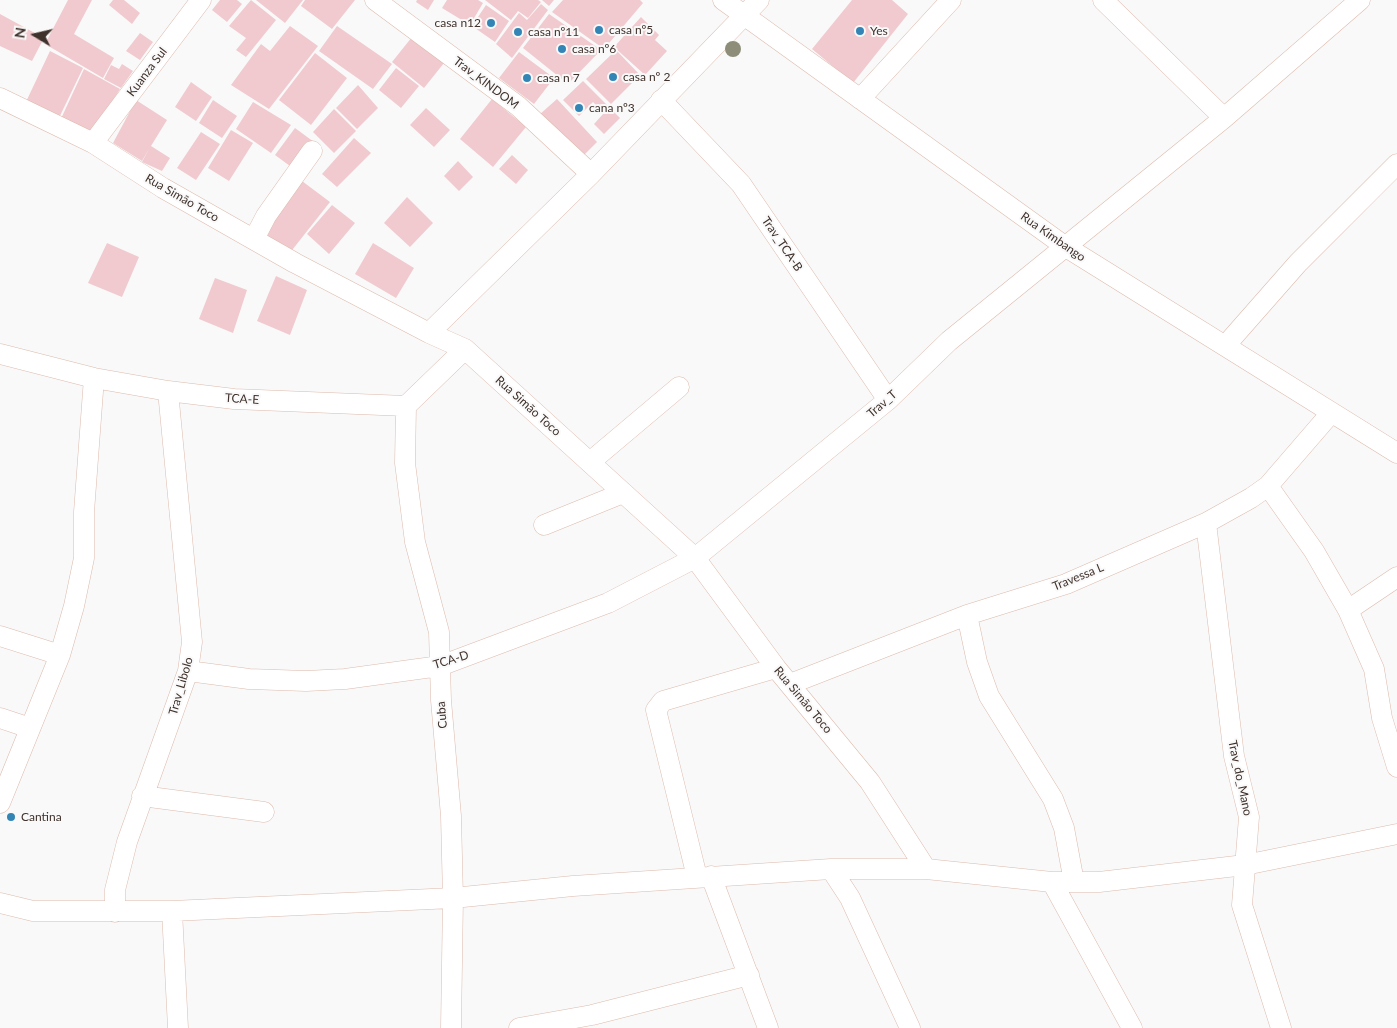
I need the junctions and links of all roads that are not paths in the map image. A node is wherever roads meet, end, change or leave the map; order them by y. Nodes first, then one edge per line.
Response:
1 (201, 0) edge
2 (375, 0) edge
3 (724, 0) edge
4 (759, 0) edge
5 (951, 0) edge
6 (1103, 0) edge
7 (1360, 0) edge
8 (743, 14) junction
9 (0, 98) edge
10 (860, 99) junction
11 (662, 100) junction
12 (1224, 118) junction
13 (93, 143) junction
14 (312, 151) dead end
15 (1397, 164) edge
16 (591, 174) junction
17 (254, 239) junction
18 (1066, 247) junction
19 (429, 333) junction
20 (1225, 346) junction
21 (465, 349) junction
22 (0, 354) edge
23 (94, 378) junction
24 (679, 387) dead end
25 (168, 392) junction
26 (888, 400) junction
27 (406, 406) junction
28 (1331, 413) junction
29 (1397, 453) edge
30 (590, 462) junction
31 (1268, 486) junction
32 (623, 492) junction
33 (1206, 523) junction
34 (544, 525) dead end
35 (695, 558) junction
36 (1397, 577) edge
37 (1348, 610) junction
38 (967, 615) junction
39 (0, 636) edge
40 (60, 655) junction
41 (440, 666) junction
42 (776, 668) junction
43 (188, 671) junction
44 (790, 684) junction
45 (0, 718) edge
46 (30, 728) junction
47 (1397, 768) edge
48 (142, 796) junction
49 (0, 803) edge
50 (264, 812) dead end
51 (1397, 834) edge
52 (1245, 865) junction
53 (926, 868) junction
54 (830, 869) junction
55 (704, 876) junction
56 (1052, 882) junction
57 (1074, 882) junction
58 (453, 898) junction
59 (0, 903) edge
60 (172, 911) junction
61 (115, 912) junction
62 (749, 975) junction
63 (178, 1028) edge
64 (451, 1028) edge
65 (519, 1028) edge
66 (768, 1028) edge
67 (910, 1028) edge
68 (1132, 1028) edge
69 (1281, 1028) edge

1 - 13 street, Kuanza Sul
2 - 16 street, Trav_KINDOM
3 - 8 street, Rua Kimbango
4 - 8 street
5 - 10 street
6 - 12 street
7 - 12 street, Trav_T
8 - 10 street, Rua Kimbango
8 - 11 street
9 - 13 street, Rua Simão Toco
10 - 18 street, Rua Kimbango
11 - 16 street
11 - 26 street, Trav_TCA-B
12 - 18 street, Trav_T
13 - 17 street, Rua Simão Toco
14 - 17 street
15 - 20 street
16 - 19 street
17 - 19 street, Rua Simão Toco
18 - 20 street, Rua Kimbango
18 - 26 street, Trav_T
19 - 21 street, Rua Simão Toco
20 - 28 street, Rua Kimbango
21 - 27 street
21 - 30 street, Rua Simão Toco
22 - 23 street, TCA-E
23 - 25 street, TCA-E
23 - 40 street
24 - 30 street
25 - 27 street, TCA-E
25 - 43 street, Trav_Libolo
26 - 35 street, Trav_T
27 - 41 street, Cuba
28 - 29 street, Rua Kimbango
28 - 31 street, Travessa L
30 - 32 street, Rua Simão Toco
31 - 33 street, Travessa L
31 - 37 street
32 - 34 street
32 - 35 street, Rua Simão Toco
33 - 38 street, Travessa L
33 - 52 street, Trav_do_Mano
35 - 41 street, TCA-D
35 - 42 street, Rua Simão Toco
36 - 37 street
37 - 47 street
38 - 44 street, Travessa L
38 - 57 street
39 - 40 street
40 - 46 street
41 - 43 street, TCA-D
41 - 58 street, Cuba
42 - 44 street, Rua Simão Toco
42 - 55 street
43 - 48 street, Trav_Libolo
44 - 53 street, Rua Simão Toco
45 - 46 street
46 - 49 street
48 - 50 street
48 - 61 street, Trav_Libolo
51 - 52 street
52 - 57 street
52 - 69 street, Trav_do_Mano
53 - 54 street
53 - 56 street
54 - 55 street
54 - 67 street
55 - 58 street
55 - 62 street
56 - 57 street
56 - 68 street
58 - 60 street
58 - 64 street, Cuba
59 - 61 street
60 - 61 street
60 - 63 street
62 - 65 street
62 - 66 street

